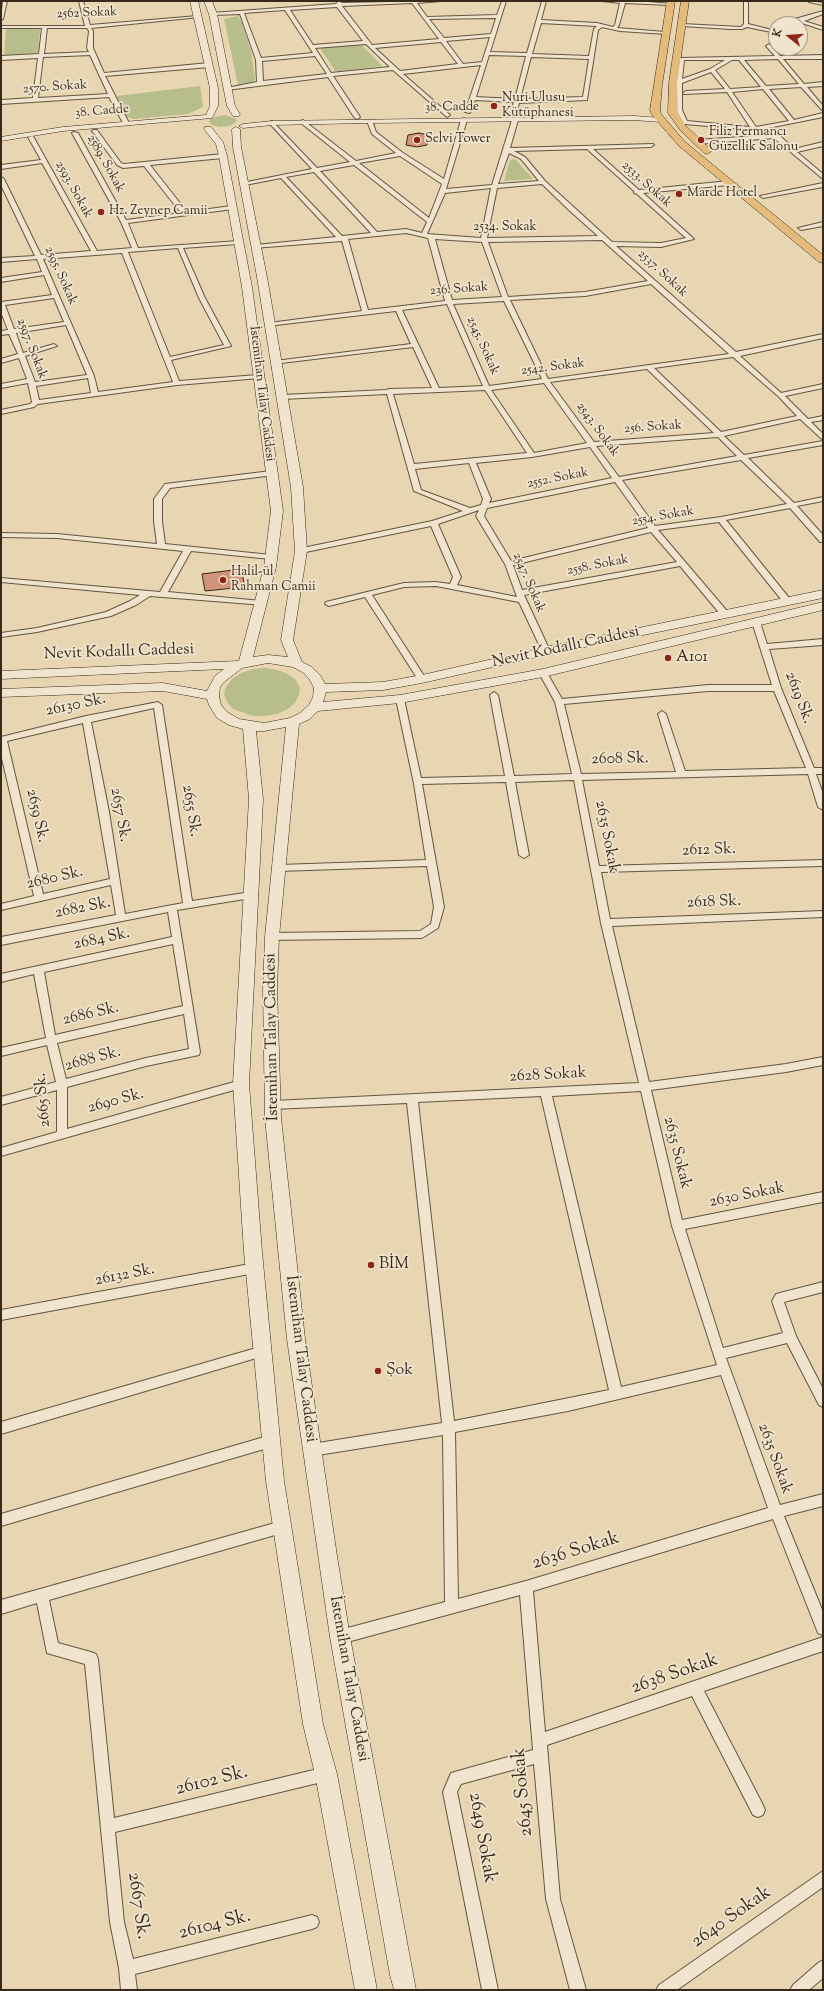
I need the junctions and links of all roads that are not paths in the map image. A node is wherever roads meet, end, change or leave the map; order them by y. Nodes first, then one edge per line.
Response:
1 (5, 1) edge
2 (81, 1) edge
3 (194, 1) edge
4 (208, 1) edge
5 (310, 1) edge
6 (439, 1) edge
7 (504, 1) edge
8 (544, 1) edge
9 (604, 1) edge
10 (685, 1) edge
11 (746, 1) edge
12 (811, 1) edge
13 (339, 2) edge
14 (414, 2) edge
15 (623, 2) edge
16 (670, 3) edge
17 (823, 4) edge
18 (313, 6) junction
19 (288, 9) junction
20 (823, 12) edge
21 (242, 13) junction
22 (213, 14) junction
23 (498, 16) junction
24 (198, 17) junction
25 (808, 17) edge
26 (426, 18) junction
27 (1, 19) edge
28 (538, 20) junction
29 (808, 24) edge
30 (600, 25) junction
31 (682, 25) junction
32 (746, 25) junction
33 (45, 26) junction
34 (1, 27) edge
35 (88, 27) junction
36 (614, 28) junction
37 (823, 29) edge
38 (768, 30) edge
39 (1, 33) edge
40 (665, 33) junction
41 (492, 35) junction
42 (441, 40) junction
43 (366, 42) junction
44 (312, 47) junction
45 (371, 47) junction
46 (93, 53) junction
47 (487, 53) junction
48 (317, 54) junction
49 (768, 54) edge
50 (530, 55) junction
51 (42, 56) junction
52 (777, 56) edge
53 (823, 57) edge
54 (1, 58) edge
55 (590, 58) junction
56 (817, 58) junction
57 (730, 59) junction
58 (740, 59) junction
59 (756, 59) junction
60 (779, 59) junction
61 (259, 60) junction
62 (483, 62) junction
63 (823, 64) edge
64 (210, 65) junction
65 (461, 65) junction
66 (394, 68) junction
67 (712, 70) junction
68 (399, 73) junction
69 (103, 75) junction
70 (332, 75) junction
71 (680, 82) junction
72 (260, 84) junction
73 (823, 84) edge
74 (805, 86) junction
75 (765, 88) junction
76 (229, 89) junction
77 (728, 91) junction
78 (686, 93) dead end
79 (111, 95) junction
80 (474, 98) junction
81 (35, 100) junction
82 (517, 101) junction
83 (1, 102) edge
84 (823, 109) edge
85 (655, 110) junction
86 (468, 112) dead end
87 (236, 114) junction
88 (823, 115) edge
89 (249, 116) dead end
90 (448, 116) junction
91 (208, 117) junction
92 (357, 117) junction
93 (514, 118) junction
94 (464, 120) junction
95 (661, 120) junction
96 (370, 121) junction
97 (303, 122) junction
98 (793, 122) junction
99 (126, 123) junction
100 (272, 123) junction
101 (682, 123) junction
102 (240, 128) junction
103 (754, 128) junction
104 (760, 128) junction
105 (214, 129) junction
106 (95, 131) junction
107 (75, 133) junction
108 (777, 136) junction
109 (31, 137) junction
110 (1, 141) edge
111 (697, 142) junction
112 (823, 144) edge
113 (650, 146) dead end
114 (588, 147) junction
115 (508, 150) junction
116 (792, 151) junction
117 (401, 154) junction
118 (223, 156) junction
119 (715, 157) dead end
120 (44, 161) junction
121 (355, 163) junction
122 (146, 164) junction
123 (1, 167) edge
124 (314, 170) junction
125 (282, 176) junction
126 (823, 177) edge
127 (1, 179) edge
128 (543, 182) junction
129 (245, 183) junction
130 (729, 183) junction
131 (445, 184) junction
132 (495, 185) junction
133 (823, 185) edge
134 (443, 191) junction
135 (636, 192) junction
136 (760, 194) joint
137 (774, 205) dead end
138 (231, 208) junction
139 (185, 214) junction
140 (429, 221) junction
141 (124, 222) junction
142 (823, 224) edge
143 (798, 225) joint
144 (375, 234) junction
145 (427, 236) junction
146 (812, 237) dead end
147 (604, 238) junction
148 (343, 239) junction
149 (484, 240) junction
150 (237, 242) junction
151 (612, 244) junction
152 (180, 247) junction
153 (256, 247) junction
154 (136, 250) junction
155 (124, 251) junction
156 (95, 253) junction
157 (39, 257) junction
158 (1, 260) edge
159 (823, 260) edge
160 (46, 273) junction
161 (1, 280) edge
162 (652, 282) junction
163 (56, 296) junction
164 (506, 299) junction
165 (449, 302) junction
166 (1, 304) edge
167 (398, 308) junction
168 (365, 312) junction
169 (68, 323) junction
170 (268, 325) junction
171 (11, 331) junction
172 (1, 333) edge
173 (823, 336) edge
174 (416, 345) junction
175 (54, 346) dead end
176 (733, 355) junction
177 (22, 356) junction
178 (169, 359) junction
179 (1, 361) edge
180 (275, 363) junction
181 (650, 368) junction
182 (90, 376) junction
183 (258, 377) junction
184 (546, 381) junction
185 (32, 382) junction
186 (177, 383) junction
187 (1, 386) edge
188 (823, 386) edge
189 (487, 388) junction
190 (436, 389) junction
191 (389, 391) junction
192 (95, 394) junction
193 (780, 395) junction
194 (282, 397) junction
195 (36, 402) junction
196 (1, 412) edge
197 (823, 418) edge
198 (804, 419) junction
199 (719, 435) junction
200 (823, 438) edge
201 (823, 443) edge
202 (592, 444) junction
203 (532, 455) junction
204 (743, 457) junction
205 (471, 460) junction
206 (410, 467) junction
207 (271, 473) junction
208 (617, 479) junction
209 (823, 499) edge
210 (792, 505) junction
211 (484, 506) junction
212 (471, 511) junction
213 (721, 519) junction
214 (434, 523) junction
215 (653, 529) junction
216 (1, 535) edge
217 (823, 540) edge
218 (161, 546) junction
219 (188, 549) junction
220 (301, 551) junction
221 (272, 557) junction
222 (682, 563) junction
223 (509, 564) junction
224 (1, 580) edge
225 (452, 587) junction
226 (148, 593) junction
227 (163, 594) junction
228 (823, 594) edge
229 (368, 595) junction
230 (520, 597) junction
231 (786, 601) junction
232 (261, 603) junction
233 (328, 604) dead end
234 (823, 606) edge
235 (724, 613) junction
236 (756, 622) junction
237 (1, 634) edge
238 (823, 642) edge
239 (764, 647) junction
240 (546, 651) junction
241 (242, 664) junction
242 (297, 664) junction
243 (543, 672) junction
244 (1, 675) edge
245 (422, 679) junction
246 (320, 688) junction
247 (777, 688) junction
248 (1, 693) edge
249 (494, 695) dead end
250 (213, 696) junction
251 (400, 699) junction
252 (558, 702) junction
253 (158, 705) joint
254 (314, 707) junction
255 (662, 714) dead end
256 (86, 719) junction
257 (293, 722) junction
258 (250, 726) junction
259 (2, 740) edge
260 (811, 771) junction
261 (823, 771) edge
262 (681, 773) junction
263 (578, 775) junction
264 (510, 778) junction
265 (418, 780) junction
266 (823, 806) edge
267 (524, 855) dead end
268 (432, 863) junction
269 (823, 863) edge
270 (279, 868) junction
271 (596, 869) junction
272 (115, 881) junction
273 (251, 895) junction
274 (39, 899) junction
275 (188, 905) junction
276 (1, 907) edge
277 (172, 907) junction
278 (823, 914) edge
279 (121, 917) junction
280 (606, 923) junction
281 (272, 937) junction
282 (178, 940) junction
283 (1, 941) edge
284 (38, 969) junction
285 (1, 978) edge
286 (187, 1009) junction
287 (51, 1039) junction
288 (1, 1052) edge
289 (823, 1060) edge
290 (241, 1084) junction
291 (62, 1085) junction
292 (644, 1088) junction
293 (546, 1092) junction
294 (412, 1099) junction
295 (1, 1102) edge
296 (273, 1105) junction
297 (62, 1134) junction
298 (1, 1152) edge
299 (823, 1197) edge
300 (678, 1226) junction
301 (255, 1268) junction
302 (823, 1286) edge
303 (1, 1315) edge
304 (790, 1337) junction
305 (263, 1351) junction
306 (719, 1354) junction
307 (725, 1369) junction
308 (616, 1393) junction
309 (823, 1401) edge
310 (1, 1428) edge
311 (449, 1428) junction
312 (271, 1441) junction
313 (312, 1450) junction
314 (823, 1500) edge
315 (776, 1512) junction
316 (1, 1520) edge
317 (282, 1527) junction
318 (526, 1587) junction
319 (42, 1595) junction
320 (452, 1606) junction
321 (1, 1607) edge
322 (823, 1628) edge
323 (340, 1637) junction
324 (823, 1644) edge
325 (696, 1688) junction
326 (540, 1748) junction
327 (326, 1774) junction
328 (758, 1810) dead end
329 (108, 1827) junction
330 (823, 1878) edge
331 (312, 1922) dead end
332 (127, 1968) junction
333 (823, 1968) edge
334 (129, 1990) edge
335 (366, 1990) edge
336 (405, 1990) edge
337 (490, 1990) edge
338 (578, 1990) edge
339 (664, 1990) edge
340 (798, 1990) edge

1 - 27 street
2 - 35 street
3 - 24 street
4 - 22 street
5 - 18 street
6 - 14 street
7 - 23 street
8 - 28 street
9 - 15 street
10 - 31 main road
11 - 32 street
12 - 17 street
13 - 14 street
13 - 18 street
13 - 43 street
14 - 26 street
15 - 16 street
15 - 36 street
16 - 40 main road
18 - 19 street
19 - 21 street
19 - 44 street
20 - 25 street
21 - 22 street
21 - 61 street
22 - 76 street
23 - 26 street
23 - 41 street
24 - 35 street, 2562 Sokak
24 - 64 street
26 - 42 street
28 - 30 street
28 - 50 street
29 - 37 street
30 - 36 street
30 - 55 street
31 - 32 street
31 - 101 main road
32 - 38 street
33 - 34 street, 2562 Sokak
33 - 35 street, 2562 Sokak
33 - 51 street
34 - 39 street
35 - 46 street
36 - 40 street
40 - 85 main road
41 - 42 street
41 - 47 street
42 - 45 street
42 - 65 street
43 - 44 street
43 - 45 street
44 - 48 street
45 - 66 street
46 - 51 street
46 - 69 street
47 - 50 street
47 - 62 street
48 - 61 street
48 - 70 street
49 - 59 street
50 - 55 street
50 - 82 street
51 - 54 street
51 - 81 street
52 - 60 street
53 - 56 street
55 - 82 street
56 - 60 street
56 - 63 street
57 - 58 street
57 - 67 street
57 - 71 street
58 - 59 street
58 - 75 street
59 - 60 street
60 - 74 street
61 - 72 street
62 - 65 street
62 - 80 street
64 - 69 street
64 - 91 street
65 - 68 street
66 - 68 street
66 - 70 street
67 - 71 street
67 - 77 street
68 - 90 street
69 - 79 street
70 - 72 street
70 - 92 street
71 - 101 street
72 - 76 street
73 - 74 street
74 - 75 street
74 - 84 street
75 - 77 street
75 - 98 street
76 - 87 street
77 - 78 street
77 - 103 street
79 - 81 street, 2570. Sokak
79 - 99 street
80 - 82 street
80 - 86 street
81 - 83 street, 2570. Sokak
82 - 93 street
85 - 93 street, 38. Cadde
85 - 95 main road
87 - 91 street, 38. Cadde
87 - 102 street
88 - 98 street
89 - 92 street, 38. Cadde
90 - 92 street, 38. Cadde
90 - 93 street, 38. Cadde
91 - 99 street, 38. Cadde
91 - 105 street
93 - 94 street, 38. Cadde
93 - 95 street, 38. Cadde
93 - 115 street
94 - 96 street, 38. Cadde
94 - 131 street
95 - 130 main road
96 - 97 street, 38. Cadde
96 - 117 street
97 - 100 street, 38. Cadde
97 - 121 street
98 - 104 street
99 - 110 street, 38. Cadde
100 - 102 street, 38. Cadde
100 - 124 street
101 - 103 street
101 - 111 main road
102 - 105 street, 38. Cadde
102 - 129 street, İstemihan Talay Caddesi
103 - 104 street
104 - 108 street
105 - 106 street, 38. Cadde
105 - 118 street, İstemihan Talay Caddesi
106 - 107 street, 38. Cadde
106 - 122 street
107 - 109 street, 38. Cadde
107 - 141 street, 2589. Sokak
108 - 111 street
108 - 116 street
109 - 110 street, 38. Cadde
109 - 120 street, 2593. Sokak
111 - 119 main road
112 - 116 street
113 - 114 street
114 - 115 street
114 - 135 street, 2533. Sokak
115 - 128 street, 2537. Sokak
115 - 132 street
116 - 126 street
117 - 121 street
117 - 131 street
118 - 122 street
118 - 138 street, İstemihan Talay Caddesi
120 - 123 street
120 - 156 street, 2593. Sokak
121 - 124 street
121 - 140 street
122 - 139 street
124 - 125 street
124 - 144 street
125 - 129 street
125 - 148 street
127 - 157 street, 2595. Sokak
128 - 132 street
128 - 147 street, 2537. Sokak
129 - 153 street, İstemihan Talay Caddesi
130 - 135 street
130 - 159 main road
131 - 134 street
132 - 134 street
132 - 149 street
133 - 136 street
134 - 140 street
135 - 151 street, 2533. Sokak
136 - 137 main road
138 - 139 street
138 - 150 street, İstemihan Talay Caddesi
139 - 141 street
140 - 145 street
141 - 154 street, 2589. Sokak
142 - 143 street
143 - 146 main road
144 - 145 street, 2534. Sokak
144 - 148 street, 2534. Sokak
145 - 149 street, 2534. Sokak
145 - 165 street, 2545. Sokak
147 - 149 street, 2534. Sokak
147 - 151 street, 2537. Sokak
148 - 153 street, 2534. Sokak
148 - 168 street
149 - 164 street, 2543. Sokak
150 - 152 street
150 - 183 street, İstemihan Talay Caddesi
151 - 162 street, 2537. Sokak
152 - 154 street
152 - 178 street
153 - 170 street, İstemihan Talay Caddesi
154 - 155 street
155 - 156 street
155 - 178 street
156 - 157 street
157 - 158 street
157 - 160 street, 2595. Sokak
160 - 161 street
160 - 163 street, 2595. Sokak
162 - 164 street, 236. Sokak
162 - 176 street, 2537. Sokak
163 - 166 street
163 - 169 street, 2595. Sokak
164 - 165 street, 236. Sokak
164 - 184 street, 2543. Sokak
165 - 167 street, 236. Sokak
165 - 189 street, 2545. Sokak
166 - 171 street, 2597. Sokak
167 - 168 street, 236. Sokak
167 - 174 street
168 - 170 street, 236. Sokak
169 - 171 street, 2595. Sokak
169 - 182 street
170 - 180 street, İstemihan Talay Caddesi
171 - 172 street, 2595. Sokak
171 - 177 street, 2597. Sokak
173 - 176 street, 2542. Sokak
174 - 180 street
174 - 190 street
175 - 177 street
176 - 181 street, 2542. Sokak
176 - 193 street, 2537. Sokak
177 - 179 street
177 - 185 street, 2597. Sokak
178 - 186 street
180 - 194 street, İstemihan Talay Caddesi
181 - 184 street, 2542. Sokak
181 - 199 street
182 - 185 street
182 - 192 street
183 - 186 street
183 - 207 street, İstemihan Talay Caddesi
184 - 189 street, 2542. Sokak
184 - 202 street, 2543. Sokak
185 - 187 street
185 - 195 street, 2597. Sokak
186 - 192 street
188 - 193 street
189 - 190 street, 2542. Sokak
189 - 203 street, 2545. Sokak
190 - 191 street, 2542. Sokak
191 - 194 street, 2542. Sokak
191 - 206 street
192 - 195 street
193 - 198 street, 2537. Sokak
194 - 220 street, İstemihan Talay Caddesi
195 - 196 street
197 - 198 street, 256. Sokak
198 - 199 street, 256. Sokak
198 - 200 street, 2537. Sokak
199 - 202 street, 256. Sokak
199 - 204 street
201 - 204 street, 2552. Sokak
202 - 203 street, 256. Sokak
202 - 208 street, 2543. Sokak
203 - 205 street, 256. Sokak
204 - 208 street, 2552. Sokak
204 - 210 street
205 - 206 street, 256. Sokak
205 - 211 street, 2547. Sokak
206 - 212 street
207 - 218 street
207 - 221 street, İstemihan Talay Caddesi
208 - 211 street, 2552. Sokak
208 - 215 street, 2543. Sokak
209 - 210 street, 2554. Sokak
210 - 213 street, 2554. Sokak
210 - 217 street
211 - 212 street, 2552. Sokak
211 - 223 street, 2547. Sokak
212 - 214 street, 2552. Sokak
213 - 215 street, 2554. Sokak
213 - 231 street
214 - 220 street, 2552. Sokak
214 - 225 street
215 - 222 street, 2543. Sokak
215 - 223 street, 2554. Sokak
216 - 218 street
218 - 219 street
219 - 221 street
219 - 227 street
220 - 242 street, İstemihan Talay Caddesi
221 - 232 street, İstemihan Talay Caddesi
222 - 230 street, 2558. Sokak
222 - 235 street, 2543. Sokak
223 - 230 street, 2547. Sokak
224 - 226 street
225 - 229 street
225 - 230 street
226 - 227 street
226 - 237 street
227 - 232 street
228 - 231 street, Nevit Kodallı Caddesi
229 - 233 street
229 - 245 street
230 - 240 street, 2547. Sokak
231 - 235 street, Nevit Kodallı Caddesi
232 - 241 street, İstemihan Talay Caddesi
234 - 236 street, Nevit Kodallı Caddesi
235 - 240 street, Nevit Kodallı Caddesi
236 - 239 street, 2619 Sk.
236 - 243 street, Nevit Kodallı Caddesi
238 - 239 street
239 - 247 street, 2619 Sk.
240 - 245 street, Nevit Kodallı Caddesi
241 - 242 street
241 - 244 street, Nevit Kodallı Caddesi
241 - 250 street
242 - 246 street
243 - 251 street, Nevit Kodallı Caddesi
243 - 252 street, 2635 Sokak
245 - 246 street, Nevit Kodallı Caddesi
246 - 254 street
247 - 252 street
247 - 260 street, 2619 Sk.
248 - 250 street
249 - 264 street
250 - 258 street
251 - 254 street, Nevit Kodallı Caddesi
251 - 265 street
252 - 263 street, 2635 Sokak
253 - 256 street, 26130 Sk.
253 - 275 street, 2655 Sk.
254 - 257 street
255 - 262 street
256 - 259 street, 26130 Sk.
256 - 272 street, 2657 Sk.
257 - 258 street
257 - 270 street, İstemihan Talay Caddesi
258 - 273 street, İstemihan Talay Caddesi
259 - 274 street, 2659 Sk.
260 - 261 street, 2608 Sk.
260 - 262 street, 2608 Sk.
260 - 266 street, 2619 Sk.
262 - 263 street, 2608 Sk.
263 - 264 street, 2608 Sk.
263 - 271 street, 2635 Sokak
264 - 265 street, 2608 Sk.
264 - 267 street
265 - 268 street
268 - 270 street
268 - 281 street
269 - 271 street, 2612 Sk.
270 - 281 street, İstemihan Talay Caddesi
271 - 280 street, 2635 Sokak
272 - 274 street, 2680 Sk.
272 - 279 street, 2657 Sk.
273 - 275 street
273 - 290 street, İstemihan Talay Caddesi
274 - 276 street, 2680 Sk.
275 - 277 street
277 - 279 street, 2682 Sk.
277 - 282 street
278 - 280 street, 2618 Sk.
279 - 283 street, 2682 Sk.
280 - 292 street, 2635 Sokak
281 - 296 street, İstemihan Talay Caddesi
282 - 284 street, 2684 Sk.
282 - 286 street
284 - 285 street, 2684 Sk.
284 - 287 street, 2665 Sk.
286 - 287 street, 2686 Sk.
286 - 291 street, 2688 Sk.
287 - 288 street, 2686 Sk.
287 - 291 street, 2665 Sk.
289 - 292 street, 2628 Sokak
290 - 297 street, 2690 Sk.
290 - 301 street, İstemihan Talay Caddesi
291 - 295 street, 2688 Sk.
291 - 297 street, 2665 Sk.
292 - 293 street, 2628 Sokak
292 - 300 street, 2635 Sokak
293 - 294 street, 2628 Sokak
293 - 308 street
294 - 296 street, 2628 Sokak
294 - 311 street
296 - 313 street, İstemihan Talay Caddesi
297 - 298 street, 2690 Sk.
299 - 300 street, 2630 Sokak
300 - 306 street, 2635 Sokak
301 - 303 street, 26132 Sk.
301 - 305 street, İstemihan Talay Caddesi
302 - 304 street
304 - 306 street
304 - 309 street
305 - 310 street
305 - 312 street, İstemihan Talay Caddesi
306 - 307 street, 2635 Sokak
307 - 308 street
307 - 315 street, 2635 Sokak
308 - 311 street
311 - 313 street
311 - 320 street
312 - 316 street
312 - 317 street, İstemihan Talay Caddesi
313 - 323 street, İstemihan Talay Caddesi
314 - 315 street, 2636 Sokak
315 - 318 street, 2636 Sokak
315 - 322 street, 2635 Sokak
317 - 319 street
317 - 327 street, İstemihan Talay Caddesi
318 - 320 street, 2636 Sokak
318 - 326 street, 2645 Sokak
319 - 321 street
319 - 329 street, 2667 Sk.
320 - 323 street, 2636 Sokak
323 - 336 street, İstemihan Talay Caddesi
324 - 325 street, 2638 Sokak
325 - 326 street, 2638 Sokak
325 - 328 street
326 - 337 street, 2649 Sokak
326 - 338 street, 2645 Sokak
327 - 329 street, 26102 Sk.
327 - 335 street, İstemihan Talay Caddesi
329 - 332 street, 2667 Sk.
330 - 339 street, 2640 Sokak
331 - 332 street, 26104 Sk.
332 - 334 street, 2667 Sk.
333 - 340 street

